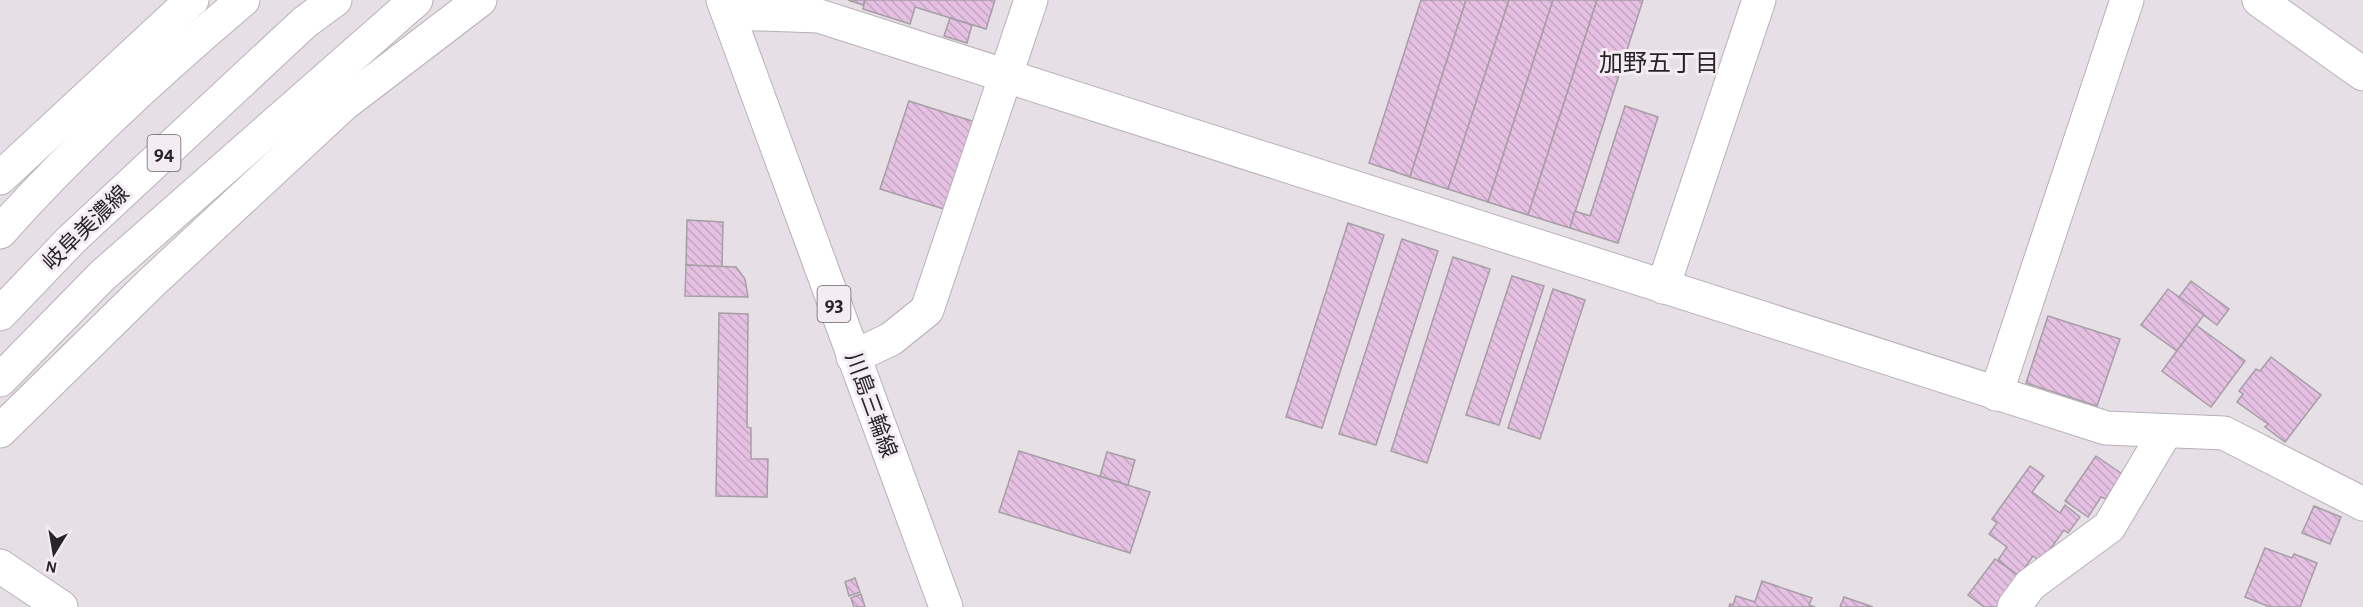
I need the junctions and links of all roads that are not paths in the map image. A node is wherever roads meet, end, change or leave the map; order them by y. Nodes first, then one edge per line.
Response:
1 (192, 0) edge
2 (243, 0) edge
3 (335, 0) edge
4 (416, 0) edge
5 (480, 0) edge
6 (1031, 0) edge
7 (1759, 0) edge
8 (2127, 0) edge
9 (2259, 0) edge
10 (726, 6) edge
11 (2363, 74) edge
12 (1007, 75) junction
13 (0, 178) edge
14 (0, 232) edge
15 (1663, 287) junction
16 (0, 314) edge
17 (854, 357) junction
18 (0, 380) edge
19 (1996, 394) junction
20 (0, 431) edge
21 (2166, 431) junction
22 (2363, 504) edge
23 (0, 566) edge
24 (62, 607) edge
25 (946, 607) edge
26 (2014, 607) edge

1 - 13 street
2 - 14 street
3 - 16 street, 岐阜美濃線 / 94
4 - 18 street, 94
5 - 20 street
6 - 12 street
7 - 15 street
8 - 19 street
9 - 11 street
10 - 12 street
10 - 17 street, 川島三輪線 / 93
12 - 15 street
12 - 17 street
15 - 19 street
17 - 25 street, 川島三輪線 / 93
19 - 21 street
21 - 22 street
21 - 26 street
23 - 24 street

